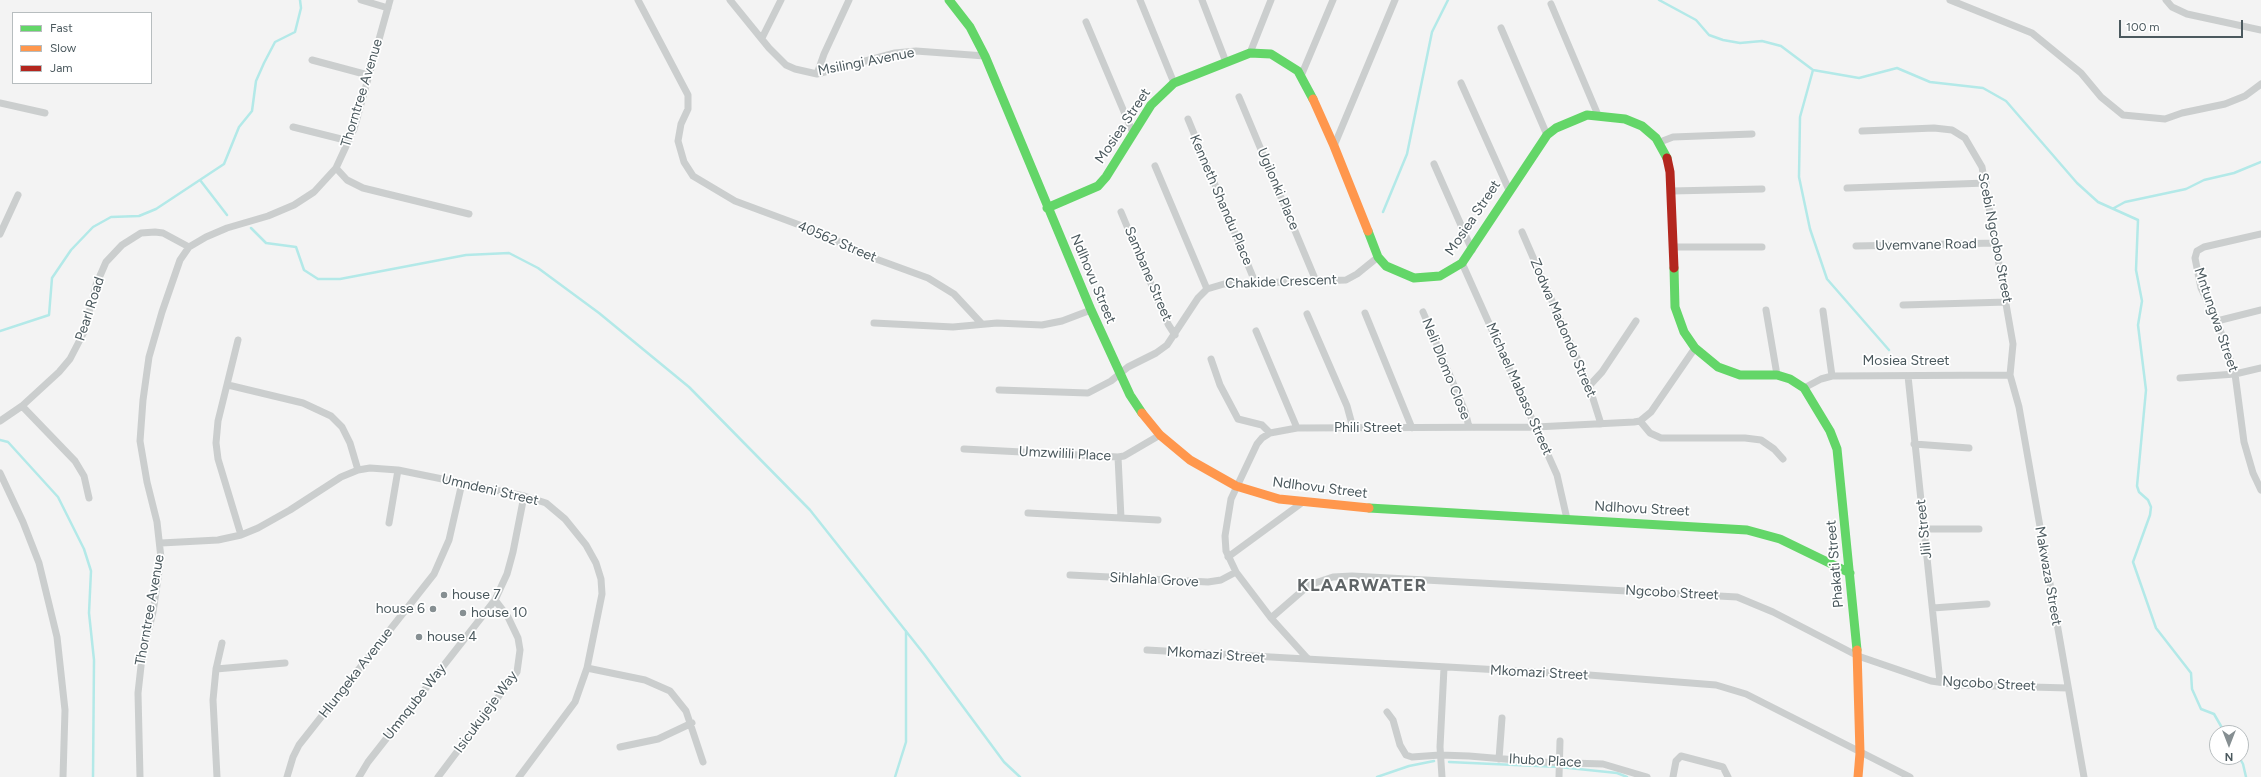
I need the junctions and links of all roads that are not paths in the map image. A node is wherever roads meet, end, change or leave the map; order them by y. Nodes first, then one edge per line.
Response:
1 (361, 0) edge
2 (390, 0) edge
3 (638, 0) edge
4 (730, 0) edge
5 (780, 0) edge
6 (849, 0) edge
7 (949, 0) edge
8 (1140, 0) edge
9 (1202, 0) edge
10 (1271, 0) edge
11 (1332, 0) edge
12 (1395, 0) edge
13 (1950, 0) edge
14 (2166, 0) edge
15 (1552, 4) dead end
16 (388, 8) junction
17 (1086, 22) dead end
18 (1501, 28) dead end
19 (2261, 30) edge
20 (762, 38) junction
21 (1250, 53) junction
22 (985, 56) junction
23 (312, 60) dead end
24 (1226, 62) junction
25 (817, 74) junction
26 (368, 75) junction
27 (1301, 76) junction
28 (1174, 83) junction
29 (1461, 83) dead end
30 (2261, 84) edge
31 (1239, 97) dead end
32 (0, 104) edge
33 (45, 114) dead end
34 (1598, 115) junction
35 (1188, 119) dead end
36 (294, 127) dead end
37 (1862, 131) dead end
38 (1133, 133) junction
39 (1752, 134) dead end
40 (1547, 135) junction
41 (349, 142) junction
42 (1660, 142) junction
43 (1334, 146) junction
44 (1434, 164) dead end
45 (1155, 166) dead end
46 (336, 168) junction
47 (1986, 183) junction
48 (1847, 188) dead end
49 (1762, 189) dead end
50 (1509, 190) junction
51 (1671, 191) junction
52 (18, 195) dead end
53 (1047, 208) junction
54 (1121, 212) dead end
55 (469, 214) dead end
56 (1522, 232) dead end
57 (0, 234) edge
58 (2261, 234) edge
59 (1996, 243) junction
60 (1856, 246) dead end
61 (190, 247) junction
62 (1673, 247) junction
63 (1762, 247) dead end
64 (1472, 250) junction
65 (1378, 256) junction
66 (1462, 263) junction
67 (1316, 281) junction
68 (1255, 282) junction
69 (1207, 289) junction
70 (2007, 302) junction
71 (1903, 305) dead end
72 (1091, 310) junction
73 (1766, 310) dead end
74 (2261, 310) edge
75 (1823, 311) dead end
76 (1423, 312) dead end
77 (1365, 313) dead end
78 (1307, 314) dead end
79 (2217, 320) junction
80 (1636, 321) dead end
81 (874, 323) dead end
82 (981, 323) junction
83 (1256, 331) dead end
84 (1175, 335) junction
85 (238, 340) dead end
86 (1695, 348) junction
87 (1211, 359) dead end
88 (2261, 368) edge
89 (1118, 374) junction
90 (2235, 374) junction
91 (1777, 375) junction
92 (2010, 375) junction
93 (1832, 376) junction
94 (1908, 376) junction
95 (2180, 378) dead end
96 (228, 384) junction
97 (1588, 386) junction
98 (1804, 388) junction
99 (999, 390) dead end
100 (22, 406) junction
101 (1640, 420) junction
102 (0, 421) edge
103 (1601, 424) junction
104 (1469, 427) junction
105 (1536, 427) junction
106 (1297, 428) junction
107 (1353, 428) junction
108 (1412, 428) junction
109 (1270, 434) junction
110 (1160, 435) junction
111 (1914, 444) junction
112 (1969, 448) dead end
113 (964, 449) dead end
114 (1118, 457) junction
115 (1783, 459) dead end
116 (358, 470) junction
117 (398, 470) junction
118 (0, 473) edge
119 (462, 483) junction
120 (1236, 486) junction
121 (2261, 490) edge
122 (524, 496) junction
123 (89, 498) dead end
124 (1303, 502) junction
125 (1028, 512) dead end
126 (1121, 518) junction
127 (1567, 519) junction
128 (1158, 520) dead end
129 (389, 523) dead end
130 (1979, 528) dead end
131 (1925, 529) junction
132 (241, 535) junction
133 (161, 543) junction
134 (1228, 557) junction
135 (1236, 572) junction
136 (1850, 573) junction
137 (1070, 575) dead end
138 (495, 600) junction
139 (1987, 604) dead end
140 (1932, 608) junction
141 (1271, 618) junction
142 (222, 643) dead end
143 (1147, 650) dead end
144 (1858, 656) junction
145 (1308, 659) junction
146 (285, 663) dead end
147 (587, 668) junction
148 (1444, 668) junction
149 (216, 669) junction
150 (1940, 682) junction
151 (2068, 688) junction
152 (1387, 712) dead end
153 (1502, 718) dead end
154 (692, 723) junction
155 (1560, 741) dead end
156 (620, 747) dead end
157 (1860, 753) junction
158 (1440, 755) junction
159 (1499, 759) junction
160 (703, 762) dead end
161 (1560, 762) junction
162 (63, 777) edge
163 (140, 777) edge
164 (218, 777) edge
165 (287, 777) edge
166 (359, 777) edge
167 (438, 777) edge
168 (519, 777) edge
169 (1442, 777) edge
170 (1559, 777) edge
171 (1647, 777) edge
172 (1673, 777) edge
173 (1728, 777) edge
174 (1858, 777) edge
175 (1910, 777) edge
176 (2084, 777) edge

1 - 16 street
2 - 16 street, Thorntree Avenue
3 - 82 street, 40562 Street
4 - 20 street, Msilingi Avenue
5 - 20 street
6 - 25 street
7 - 22 street, Ndlhovu Street
8 - 28 street
9 - 24 street
10 - 21 street
11 - 27 street
12 - 43 street
13 - 30 street
14 - 19 street
15 - 34 street
16 - 26 street, Thorntree Avenue
17 - 38 street
18 - 40 street
20 - 25 street, Msilingi Avenue
21 - 24 street, Mosiea Street
21 - 27 street, Mosiea Street
22 - 25 street, Msilingi Avenue
22 - 53 street, Ndlhovu Street
23 - 26 street
24 - 28 street, Mosiea Street
26 - 41 street, Thorntree Avenue
27 - 43 street, Mosiea Street
28 - 38 street, Mosiea Street
29 - 50 street
31 - 67 street, Ugilonki Place
32 - 33 street
34 - 40 street, Mosiea Street
34 - 42 street, Mosiea Street
35 - 68 street, Kenneth Shandu Place
36 - 41 street
37 - 47 street, Scebi Ngcobo Street
38 - 53 street, Mosiea Street
39 - 42 street
40 - 50 street, Mosiea Street
41 - 46 street, Thorntree Avenue
42 - 51 street, Mosiea Street
43 - 65 street, Mosiea Street
44 - 64 street
45 - 69 street
46 - 55 street
46 - 61 street, Thorntree Avenue
47 - 48 street
47 - 59 street, Scebi Ngcobo Street
49 - 51 street
50 - 64 street, Mosiea Street
51 - 62 street, Mosiea Street
52 - 57 street
53 - 72 street, Ndlhovu Street
54 - 84 street, Sambane Street
56 - 97 street, Zodwa Madondo Street
58 - 79 street, Mntungwa Street
59 - 60 street, Uvemvane Road
59 - 70 street, Scebi Ngcobo Street
61 - 100 street, Pearl Road
61 - 133 street, Thorntree Avenue
62 - 63 street
62 - 86 street, Mosiea Street
64 - 66 street, Mosiea Street
65 - 66 street, Mosiea Street
65 - 67 street, Chakide Crescent
66 - 105 street, Michael Mabaso Street
67 - 68 street, Chakide Crescent
68 - 69 street, Chakide Crescent
69 - 84 street, Chakide Crescent
70 - 71 street
70 - 92 street, Scebi Ngcobo Street
72 - 82 street
72 - 89 street, Ndlhovu Street
73 - 91 street
74 - 79 street
75 - 93 street
76 - 104 street, Neli Dlomo Close
77 - 108 street
78 - 107 street
79 - 90 street, Mntungwa Street
80 - 97 street
81 - 82 street
83 - 106 street
84 - 89 street, Chakide Crescent
85 - 96 street
86 - 91 street, Mosiea Street
86 - 101 street
87 - 109 street
88 - 90 street
89 - 99 street, Chakide Crescent
89 - 110 street, Ndlhovu Street
90 - 95 street
90 - 121 street, Mntungwa Street
91 - 98 street, Phakati Street
92 - 94 street, Mosiea Street
92 - 151 street, Makwaza Street
93 - 94 street, Mosiea Street
93 - 98 street, Mosiea Street
94 - 111 street, Jili Street
96 - 116 street
96 - 132 street
97 - 103 street, Zodwa Madondo Street
98 - 136 street, Phakati Street
100 - 102 street, Pearl Road
100 - 123 street
101 - 103 street, Phili Street
101 - 115 street
103 - 105 street, Phili Street
104 - 105 street, Phili Street
104 - 108 street, Phili Street
105 - 127 street, Michael Mabaso Street
106 - 107 street, Phili Street
106 - 109 street, Phili Street
107 - 108 street, Phili Street
109 - 120 street, Phili Street
110 - 114 street, Umzwilili Place
110 - 120 street, Ndlhovu Street
111 - 112 street
111 - 131 street, Jili Street
113 - 114 street, Umzwilili Place
114 - 126 street
116 - 117 street, Umndeni Street
116 - 132 street, Umndeni Street
117 - 119 street, Umndeni Street
117 - 129 street
118 - 162 street
119 - 122 street, Umndeni Street
119 - 165 street, Hlungeka Avenue
120 - 124 street, Ndlhovu Street
120 - 134 street, Phili Street
122 - 138 street, Umnqube Way
122 - 147 street, Umndeni Street
124 - 127 street, Ndlhovu Street
124 - 134 street
125 - 126 street
126 - 128 street
127 - 136 street, Ndlhovu Street
130 - 131 street
131 - 140 street, Jili Street
132 - 133 street, Umndeni Street
133 - 163 street, Thorntree Avenue
134 - 135 street, Phili Street
135 - 137 street, Sihlahla Grove
135 - 141 street, Phili Street
136 - 144 street, Phakati Street
138 - 166 street, Umnqube Way
138 - 167 street, Isicukujeje Way
139 - 140 street
140 - 150 street, Jili Street
141 - 144 street, Ngcobo Street
141 - 145 street, Phili Street
142 - 149 street
143 - 145 street, Mkomazi Street
144 - 150 street, Ngcobo Street
144 - 157 street, Phakati Street
145 - 148 street, Mkomazi Street
146 - 149 street
147 - 154 street
147 - 168 street, Umndeni Street
148 - 157 street, Mkomazi Street
148 - 158 street
149 - 164 street
150 - 151 street, Ngcobo Street
151 - 176 street, Makwaza Street
152 - 158 street, Ihubo Place
153 - 159 street
154 - 156 street
154 - 160 street
155 - 161 street
157 - 174 street, Phakati Street
157 - 175 street, Mkomazi Street
158 - 159 street, Ihubo Place
158 - 169 street
159 - 161 street, Ihubo Place
161 - 170 street
161 - 171 street, Ihubo Place
172 - 173 street

